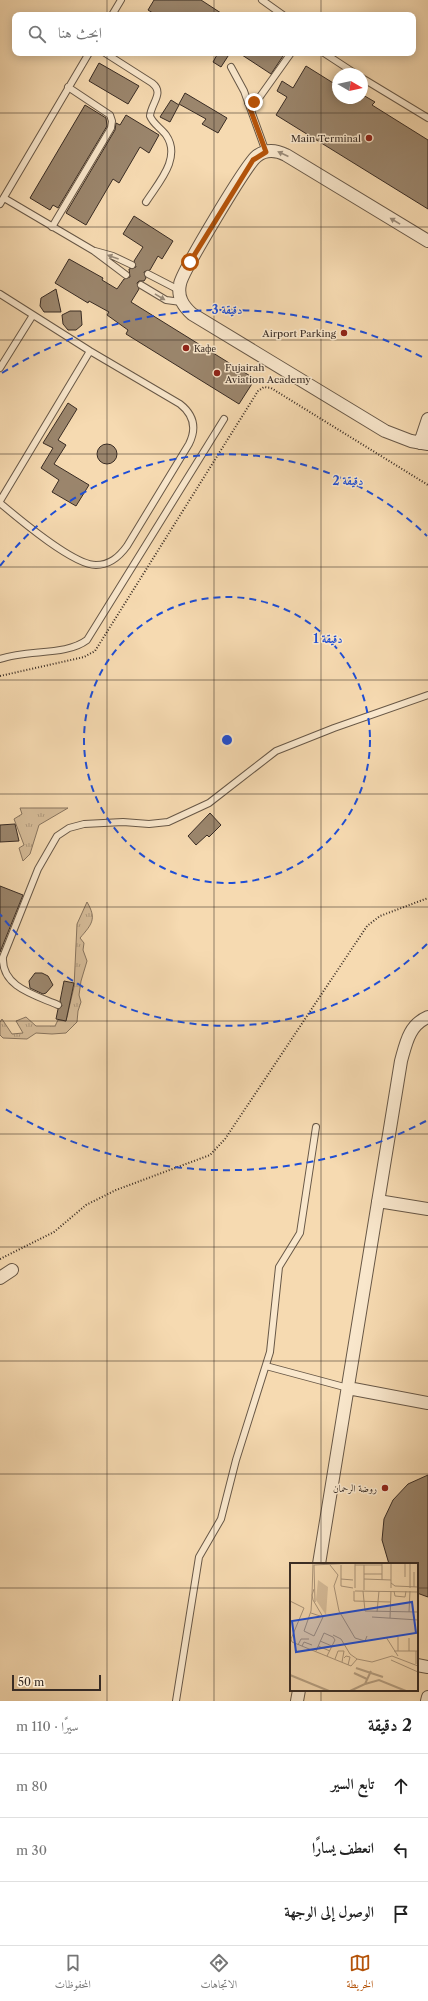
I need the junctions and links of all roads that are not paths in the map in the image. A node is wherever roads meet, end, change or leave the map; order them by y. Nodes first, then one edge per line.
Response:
1 (121, 0) edge
2 (262, 0) edge
3 (114, 12) edge
4 (279, 12) edge
5 (87, 56) edge
6 (110, 56) edge
7 (289, 56) edge
8 (329, 56) edge
9 (231, 67) dead end
10 (347, 68) edge
11 (368, 82) edge
12 (68, 88) junction
13 (248, 103) junction
14 (428, 118) edge
15 (266, 152) junction
16 (4, 198) junction
17 (146, 202) dead end
18 (0, 204) edge
19 (52, 227) junction
20 (428, 241) edge
21 (94, 251) junction
22 (132, 265) dead end
23 (148, 274) dead end
24 (126, 275) dead end
25 (141, 285) dead end
26 (0, 294) edge
27 (180, 296) junction
28 (33, 315) junction
29 (90, 351) junction
30 (0, 368) edge
31 (224, 419) dead end
32 (428, 419) edge
33 (424, 444) edge
34 (0, 502) edge
35 (0, 659) edge
36 (428, 695) edge
37 (58, 1005) dead end
38 (428, 1017) edge
39 (316, 1127) dead end
40 (378, 1201) junction
41 (428, 1209) edge
42 (12, 1270) dead end
43 (0, 1278) edge
44 (266, 1366) junction
45 (348, 1388) junction
46 (428, 1403) edge
47 (319, 1563) edge
48 (418, 1665) edge
49 (428, 1667) edge
50 (299, 1691) edge
51 (428, 1697) edge
52 (176, 1701) edge
53 (297, 1701) edge
54 (427, 1701) edge

1 - 3 lane
2 - 4 lane
5 - 12 lane
6 - 17 lane
7 - 13 lane
8 - 10 lane
9 - 13 lane
11 - 14 lane
12 - 16 lane
12 - 19 lane
13 - 15 lane
20 -> 15 street
15 - 27 street
16 - 18 lane
16 - 19 lane
19 - 21 lane
22 -> 21 lane
21 - 24 lane
23 - 27 lane
25 -> 27 lane
26 - 28 lane
27 - 33 street
28 - 29 lane
28 - 30 lane
29 - 34 lane
29 - 34 lane
31 - 35 lane
32 - 33 street
36 - 37 lane
38 - 40 street
39 - 44 lane
40 - 41 street
40 - 45 street
42 - 43 street
44 - 45 lane
44 - 52 lane
45 - 46 street
45 - 47 street
48 - 49 street
50 - 53 street
51 - 54 street

